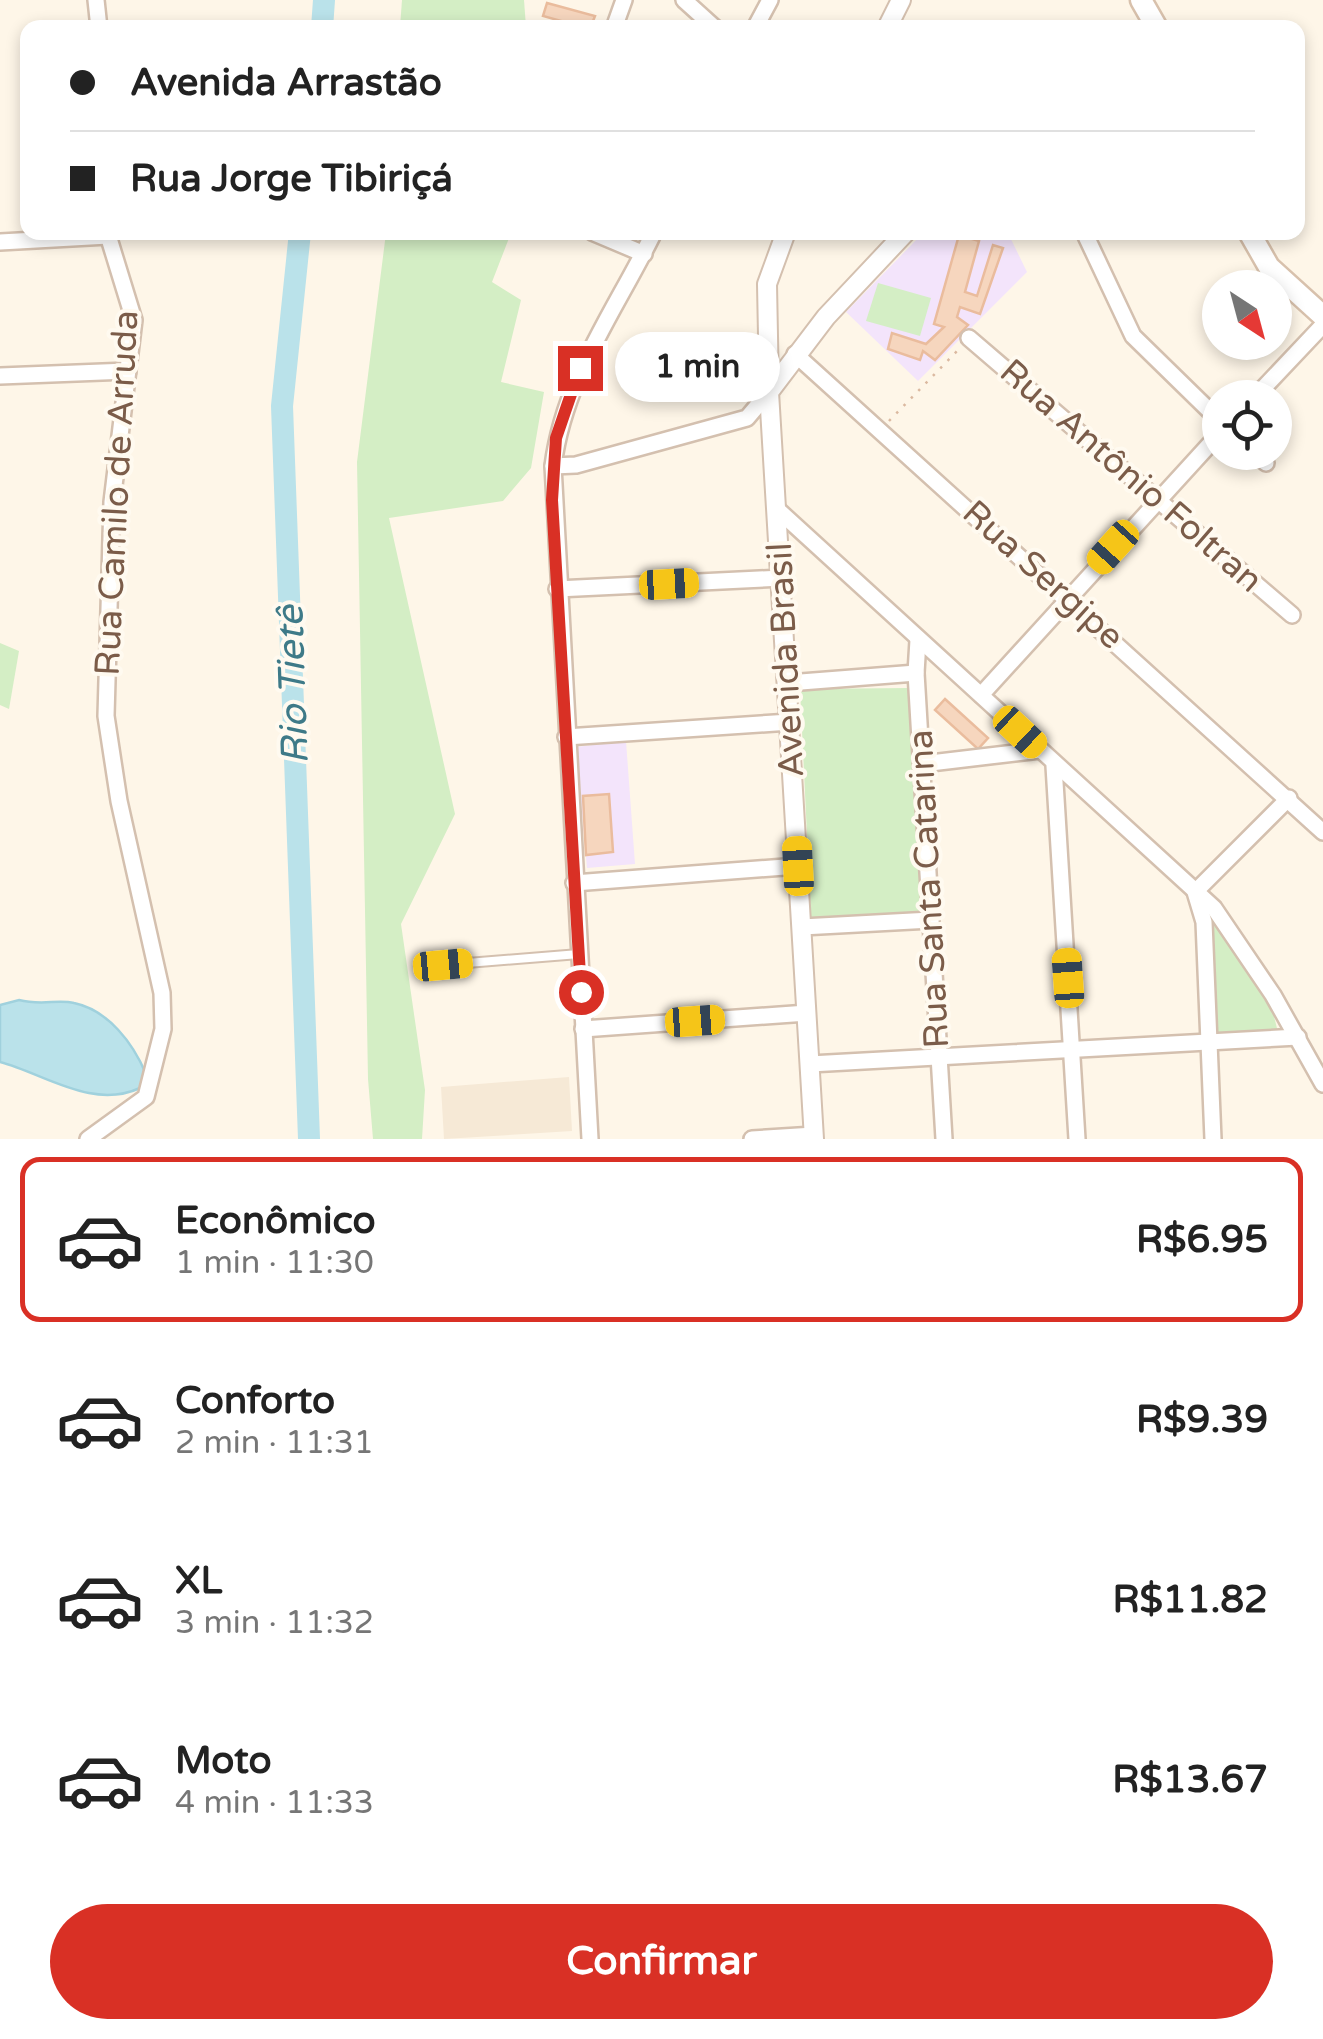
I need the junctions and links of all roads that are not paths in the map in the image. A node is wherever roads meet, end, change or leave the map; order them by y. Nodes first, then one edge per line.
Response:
1 (684, 0) edge
2 (706, 20) edge
3 (27, 240) edge
4 (110, 240) edge
5 (611, 240) edge
6 (650, 240) edge
7 (783, 240) edge
8 (899, 240) edge
9 (1088, 240) edge
10 (1254, 240) edge
11 (0, 242) edge
12 (644, 254) junction
13 (1323, 316) edge
14 (1323, 326) edge
15 (969, 338) road end
16 (795, 354) junction
17 (128, 372) junction
18 (0, 376) edge
19 (1271, 380) edge
20 (770, 392) junction
21 (1202, 403) edge
22 (1202, 451) edge
23 (553, 466) junction
24 (1158, 498) junction
25 (778, 510) junction
26 (782, 578) junction
27 (557, 589) junction
28 (1068, 597) junction
29 (1292, 615) dead end
30 (918, 640) junction
31 (916, 673) junction
32 (788, 683) junction
33 (981, 695) junction
34 (790, 722) junction
35 (566, 737) junction
36 (1040, 750) junction
37 (922, 764) junction
38 (1054, 766) junction
39 (1289, 798) junction
40 (1323, 832) edge
41 (798, 866) junction
42 (574, 883) junction
43 (1196, 892) junction
44 (931, 920) junction
45 (802, 927) junction
46 (579, 954) junction
47 (443, 965) dead end
48 (807, 1013) junction
49 (583, 1029) junction
50 (1298, 1038) junction
51 (1209, 1042) junction
52 (1072, 1049) junction
53 (938, 1057) junction
54 (810, 1064) junction
55 (1323, 1084) edge
56 (814, 1137) edge
57 (88, 1139) edge
58 (590, 1139) edge
59 (752, 1139) edge
60 (944, 1139) edge
61 (1077, 1139) edge
62 (1214, 1139) edge

1 - 2 street
3 - 11 street
4 - 17 street, Rua Camilo de Arruda
5 - 12 street
6 - 12 street
7 - 20 street, Avenida Brasil
8 - 16 street
9 - 21 street
10 - 13 main road
12 - 23 street
14 - 19 street
15 - 24 street, Rua Antônio Foltran
16 - 20 street
16 - 28 street, Rua Sergipe
17 - 18 street
17 - 57 street, Rua Camilo de Arruda
20 - 23 street
20 - 25 street, Avenida Brasil
22 - 24 street
23 - 27 street
24 - 28 street
24 - 29 street, Rua Antônio Foltran
25 - 26 street, Avenida Brasil
25 - 30 street
26 - 27 street
26 - 32 street, Avenida Brasil
27 - 35 street
28 - 33 street
28 - 39 street, Rua Sergipe
30 - 31 street, Rua Santa Catarina
30 - 33 street
31 - 32 street
31 - 37 street, Rua Santa Catarina
32 - 34 street, Avenida Brasil
33 - 36 street
34 - 35 street
34 - 41 street, Avenida Brasil
35 - 42 street
36 - 37 street
36 - 38 street
37 - 44 street, Rua Santa Catarina
38 - 43 street
38 - 52 street
39 - 40 street, Rua Sergipe
39 - 43 street
41 - 42 street
41 - 45 street, Avenida Brasil
42 - 46 street
43 - 50 street
43 - 51 street
44 - 45 street
44 - 53 street, Rua Santa Catarina
45 - 48 street, Avenida Brasil
46 - 47 lane
46 - 49 street
48 - 49 street
48 - 54 street, Avenida Brasil
49 - 58 street
50 - 51 street
50 - 55 street
51 - 52 street
51 - 62 street
52 - 53 street
52 - 61 street
53 - 54 street
53 - 60 street, Rua Santa Catarina
54 - 56 street, Avenida Brasil
56 - 59 street

